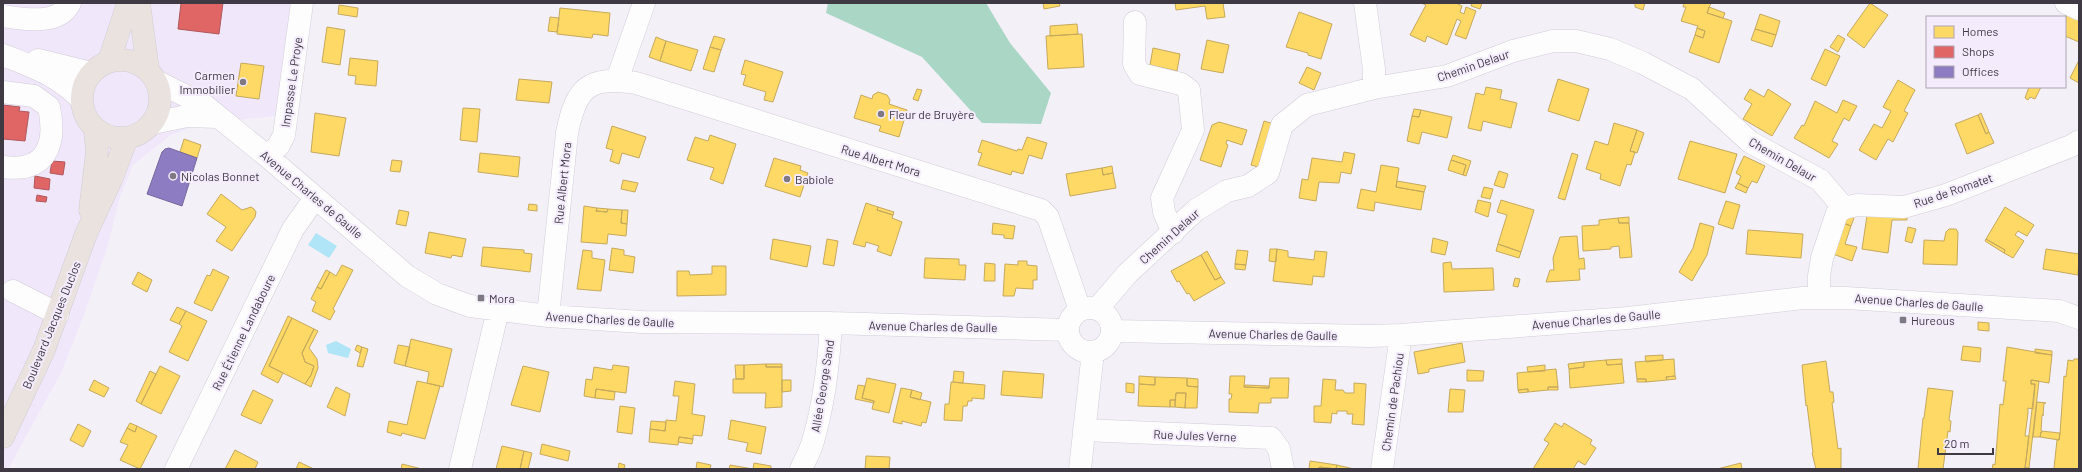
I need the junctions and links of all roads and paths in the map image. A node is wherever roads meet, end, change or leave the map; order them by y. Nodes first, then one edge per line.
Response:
1 (70, 3) edge
2 (128, 3) edge
3 (139, 3) edge
4 (302, 3) edge
5 (644, 3) edge
6 (1365, 3) edge
7 (2066, 3) edge
8 (2079, 9) edge
9 (3, 16) edge
10 (1135, 22) dead end
11 (3, 55) edge
12 (100, 67) junction
13 (152, 75) junction
14 (617, 80) junction
15 (1374, 88) junction
16 (3, 92) edge
17 (81, 99) junction
18 (217, 117) junction
19 (153, 123) junction
20 (95, 130) junction
21 (127, 138) junction
22 (2079, 141) edge
23 (268, 157) junction
24 (3, 167) edge
25 (315, 198) junction
26 (1844, 208) junction
27 (86, 234) junction
28 (1173, 234) junction
29 (13, 290) dead end
30 (1820, 298) junction
31 (498, 310) junction
32 (1088, 310) junction
33 (58, 314) junction
34 (548, 316) junction
35 (2079, 318) edge
36 (831, 323) junction
37 (1068, 330) junction
38 (1112, 331) junction
39 (1401, 335) junction
40 (1093, 352) junction
41 (1084, 430) junction
42 (3, 437) edge
43 (176, 469) edge
44 (460, 469) edge
45 (801, 469) edge
46 (1080, 469) edge
47 (1283, 469) edge
48 (1382, 469) edge

1 - 9 street
2 - 12 main road
3 - 13 main road
4 - 23 street, Impasse Le Proye
5 - 14 street
6 - 15 street
7 - 8 street
10 - 28 street
11 - 12 street
11 - 17 street
12 - 13 main road
12 - 17 main road
13 - 18 street, Avenue Charles de Gaulle
13 - 19 main road
14 - 32 street, Rue Albert Mora
14 - 34 street, Rue Albert Mora
15 - 26 street, Chemin Delaur
15 - 28 street, Chemin Delaur
16 - 24 street
17 - 20 main road
18 - 19 street
18 - 23 street, Avenue Charles de Gaulle
19 - 21 main road
20 - 21 main road
20 - 27 main road, Boulevard Jacques Duclos
21 - 27 main road, Boulevard Jacques Duclos
22 - 26 street, Rue de Romatet
23 - 25 street, Avenue Charles de Gaulle
25 - 31 street, Avenue Charles de Gaulle
25 - 43 street, Rue Étienne Landaboure
26 - 30 street
27 - 33 main road, Boulevard Jacques Duclos
28 - 32 street, Chemin Delaur
29 - 33 street
30 - 35 street, Avenue Charles de Gaulle
30 - 39 street, Avenue Charles de Gaulle
31 - 34 street, Avenue Charles de Gaulle
31 - 44 street
32 - 37 street
32 - 38 street
33 - 42 main road, Boulevard Jacques Duclos
34 - 36 street, Avenue Charles de Gaulle
36 - 37 street, Avenue Charles de Gaulle
36 - 45 street, Allée George Sand
37 - 40 street
38 - 39 street, Avenue Charles de Gaulle
38 - 40 street
39 - 48 street, Chemin de Pachiou
40 - 41 street
41 - 46 street
41 - 47 street, Rue Jules Verne

